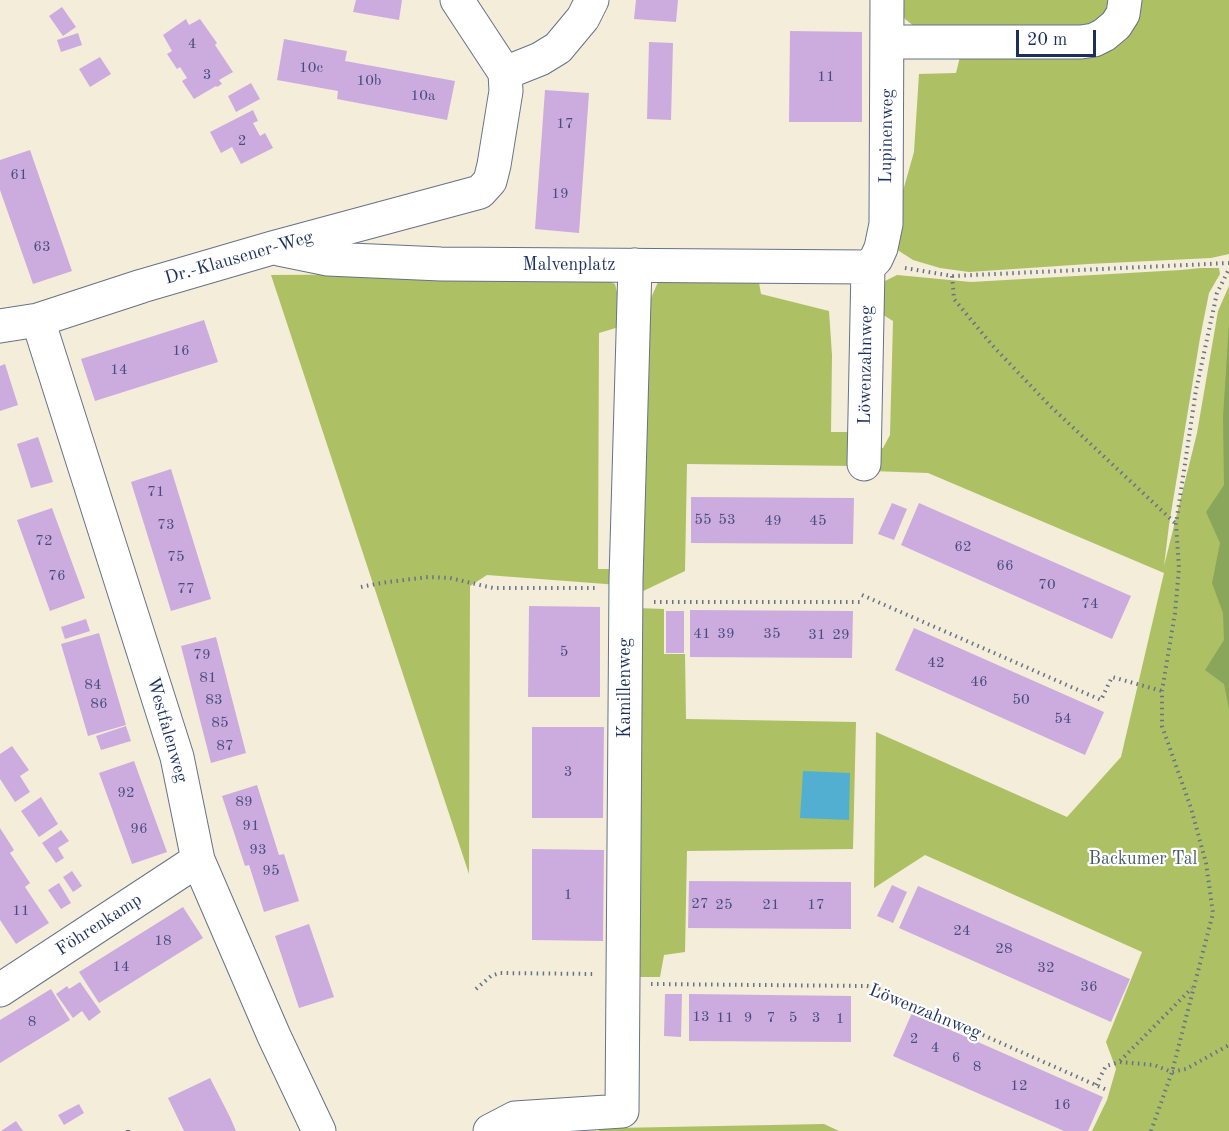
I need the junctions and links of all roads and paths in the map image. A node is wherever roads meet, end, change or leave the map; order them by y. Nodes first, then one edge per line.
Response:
1 (457, 0) edge
2 (592, 0) edge
3 (887, 0) edge
4 (1125, 0) edge
5 (888, 42) junction
6 (505, 73) junction
7 (272, 248) junction
8 (1229, 263) edge
9 (635, 265) junction
10 (868, 267) junction
11 (1229, 268) edge
12 (952, 276) junction
13 (38, 320) junction
14 (0, 326) edge
15 (864, 464) dead end
16 (1176, 524) junction
17 (361, 587) dead end
18 (626, 590) junction
19 (862, 595) dead end
20 (862, 602) dead end
21 (1162, 691) junction
22 (198, 860) junction
23 (623, 979) junction
24 (1194, 986) junction
25 (476, 989) dead end
26 (0, 990) edge
27 (1229, 1045) edge
28 (1119, 1062) junction
29 (1172, 1072) junction
30 (1096, 1085) junction
31 (1107, 1090) dead end
32 (319, 1131) edge
33 (490, 1131) edge
34 (1151, 1131) edge

1 - 6 street
2 - 6 street
3 - 5 street, Lupinenweg
4 - 5 street
5 - 10 street, Lupinenweg
6 - 7 street, Dr.-Klausener-Weg
7 - 9 street, Malvenplatz
7 - 13 street, Dr.-Klausener-Weg
8 - 12 path
9 - 10 street, Malvenplatz
9 - 18 street, Kamillenweg
10 - 12 path
10 - 15 street, Löwenzahnweg
11 - 16 path
12 - 16 path
13 - 14 street, Dr.-Klausener-Weg
13 - 22 street, Westfalenweg
16 - 21 path
17 - 18 path
18 - 20 path
18 - 23 street, Kamillenweg
19 - 21 path
21 - 24 path
22 - 26 street, Föhrenkamp
22 - 32 street, Westfalenweg
23 - 25 path, Löwenzahnweg
23 - 30 path, Löwenzahnweg
23 - 33 street, Kamillenweg
24 - 28 path
24 - 29 path
27 - 29 path
28 - 29 path
28 - 30 path
29 - 34 path
30 - 31 path, Löwenzahnweg

